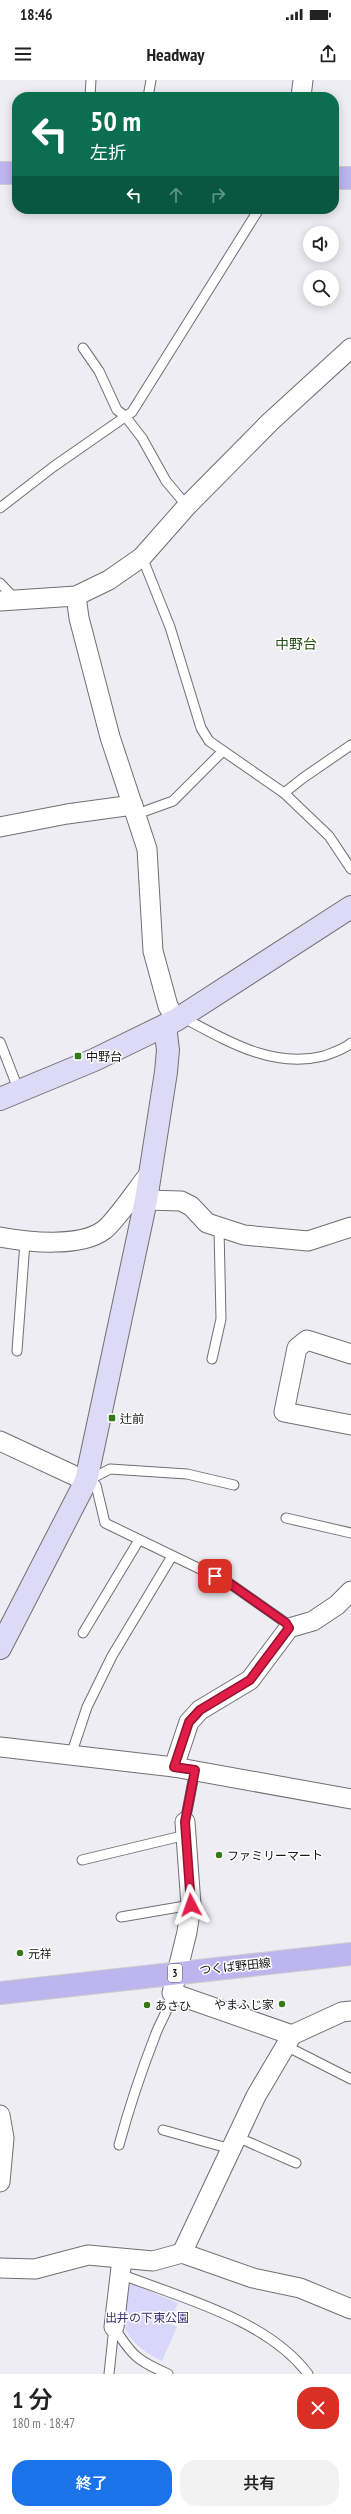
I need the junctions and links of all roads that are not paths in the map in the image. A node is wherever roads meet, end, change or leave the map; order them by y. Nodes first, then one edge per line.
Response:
1 (91, 80) edge
2 (151, 80) edge
3 (303, 80) edge
4 (90, 92) edge
5 (149, 92) edge
6 (302, 92) edge
7 (0, 173) edge
8 (12, 173) edge
9 (339, 178) edge
10 (351, 178) edge
11 (256, 214) edge
12 (83, 348) dead end
13 (351, 348) edge
14 (125, 416) junction
15 (187, 506) junction
16 (0, 508) edge
17 (142, 557) junction
18 (0, 582) edge
19 (76, 596) junction
20 (8, 600) edge
21 (351, 745) edge
22 (223, 751) junction
23 (284, 793) junction
24 (135, 810) junction
25 (0, 828) edge
26 (351, 869) edge
27 (351, 907) edge
28 (174, 1021) junction
29 (0, 1042) edge
30 (351, 1043) edge
31 (10, 1095) edge
32 (150, 1173) junction
33 (146, 1200) junction
34 (351, 1227) edge
35 (220, 1228) junction
36 (0, 1237) edge
37 (25, 1242) junction
38 (17, 1351) dead end
39 (351, 1354) edge
40 (212, 1360) dead end
41 (351, 1425) edge
42 (0, 1441) edge
43 (86, 1481) junction
44 (234, 1485) dead end
45 (286, 1518) dead end
46 (351, 1533) edge
47 (139, 1540) junction
48 (172, 1556) junction
49 (351, 1591) edge
50 (289, 1628) junction
51 (83, 1633) dead end
52 (0, 1648) edge
53 (0, 1746) edge
54 (71, 1755) junction
55 (174, 1767) junction
56 (195, 1770) junction
57 (351, 1799) edge
58 (185, 1828) junction
59 (82, 1860) dead end
60 (191, 1905) junction
61 (120, 1917) dead end
62 (351, 1954) edge
63 (174, 1983) junction
64 (0, 1992) edge
65 (351, 2011) edge
66 (289, 2040) junction
67 (351, 2079) edge
68 (0, 2115) edge
69 (163, 2130) dead end
70 (234, 2143) junction
71 (119, 2145) dead end
72 (296, 2163) dead end
73 (0, 2182) edge
74 (182, 2253) junction
75 (121, 2266) junction
76 (0, 2268) edge
77 (351, 2308) edge
78 (114, 2327) junction
79 (109, 2374) edge
80 (168, 2374) edge
81 (308, 2374) edge

1 - 4 lane
2 - 5 lane
3 - 6 street
7 - 8 main road
9 - 10 main road
11 - 14 lane
12 - 14 lane
13 - 15 street
14 - 15 lane
14 - 16 lane
15 - 17 street
17 - 19 street
17 - 22 lane
18 - 20 lane
19 - 20 street
19 - 24 street
21 - 23 lane
22 - 23 lane
22 - 24 lane
23 - 26 lane
24 - 25 street
24 - 28 street
27 - 28 street
28 - 30 lane
28 - 31 street
28 - 32 street
29 - 31 lane
32 - 33 street
32 - 37 street
33 - 35 street
33 - 43 street
34 - 35 street
35 - 40 lane
36 - 37 street
37 - 38 lane
39 - 41 street
42 - 43 street
43 - 44 lane
43 - 47 lane
43 - 52 street
45 - 46 lane
47 - 48 lane
47 - 51 lane
48 - 50 lane
48 - 54 lane
49 - 50 street
50 - 55 street
53 - 54 street
54 - 55 street
55 - 56 street
56 - 57 street
56 - 58 lane
58 - 59 lane
58 - 60 street
60 - 61 lane
60 - 63 street
62 - 63 main road, つくば野田線 / 3
63 - 64 main road, つくば野田線 / 3
63 - 66 street
63 - 71 lane
65 - 66 street
66 - 67 lane
66 - 70 street
68 - 73 street
69 - 70 lane
70 - 72 lane
70 - 74 street
74 - 75 street
74 - 77 street
75 - 76 street
75 - 78 street
75 - 81 lane
78 - 79 lane
78 - 80 lane

